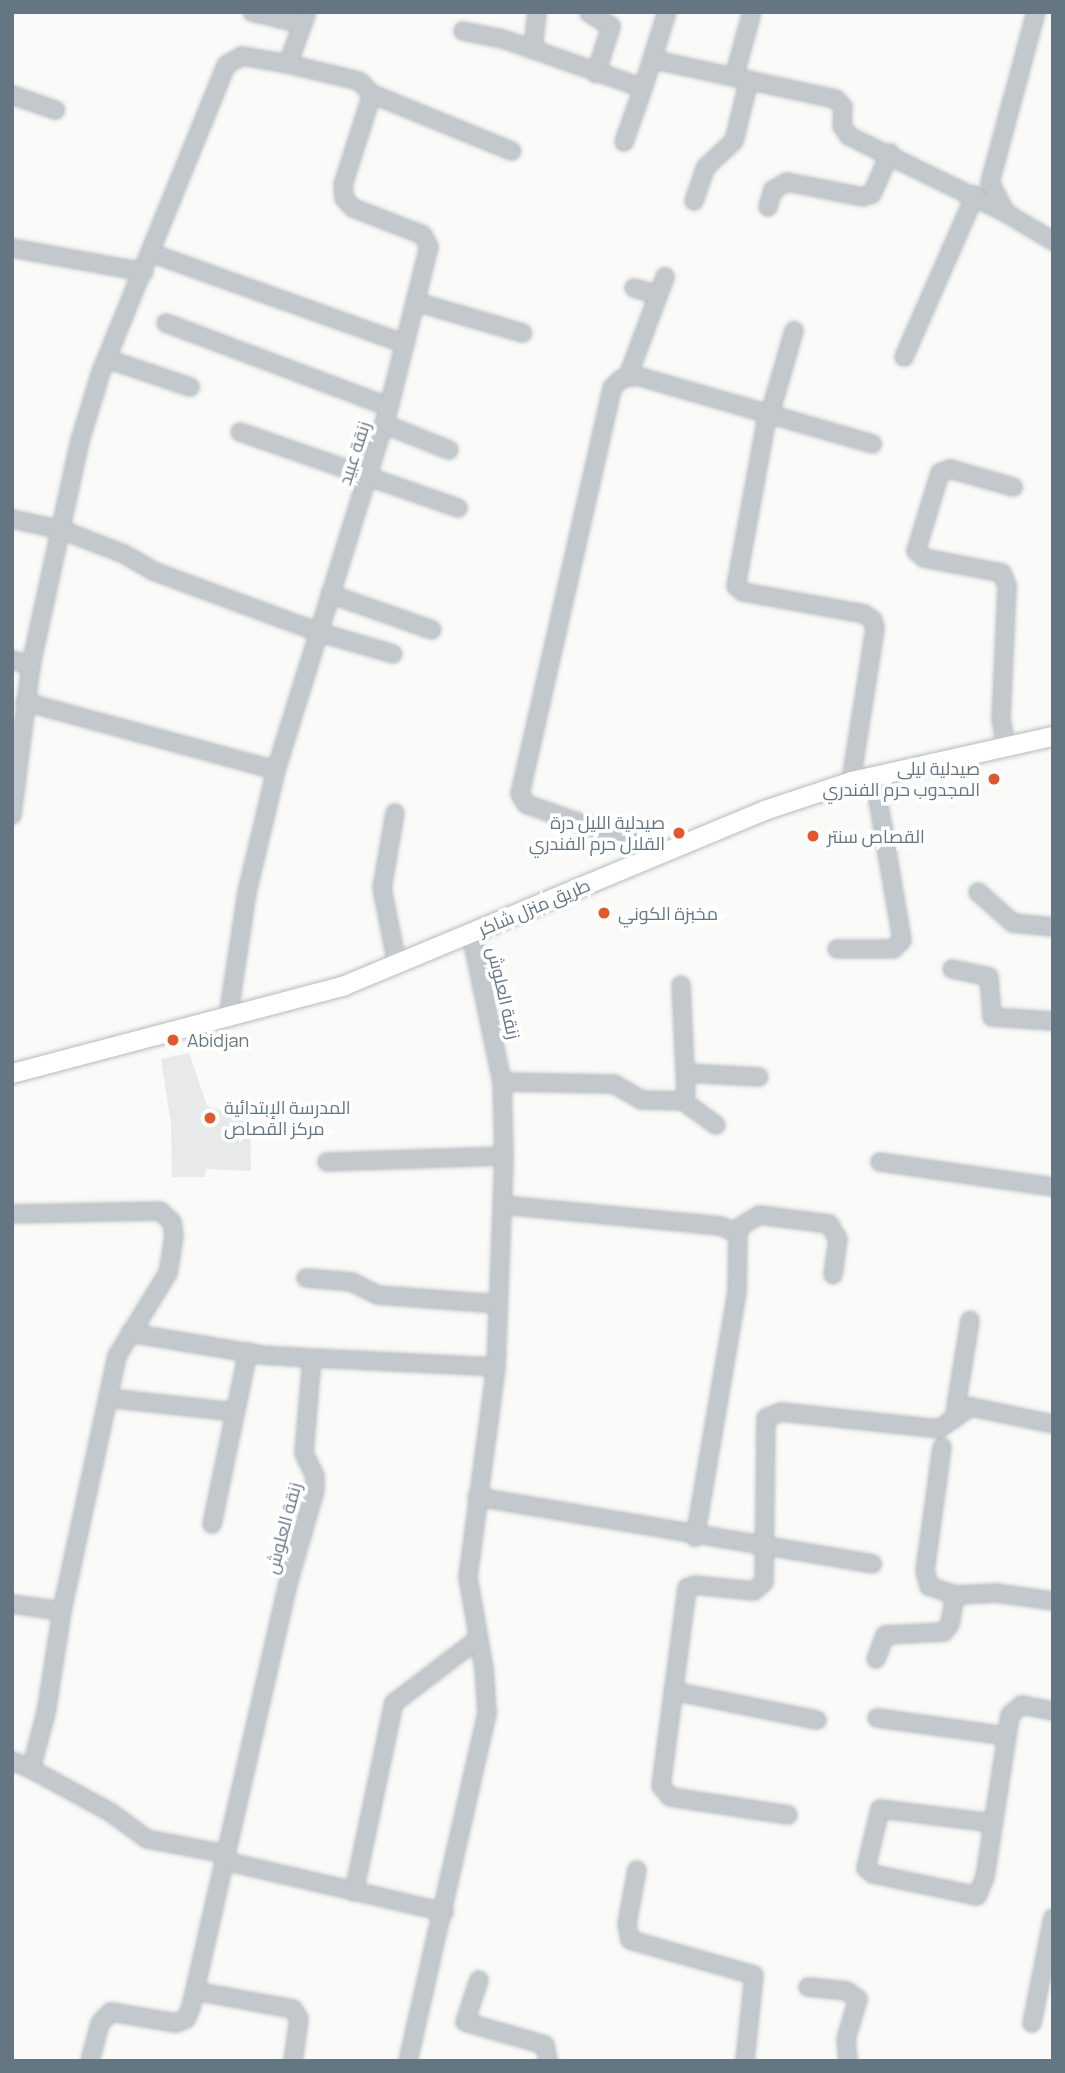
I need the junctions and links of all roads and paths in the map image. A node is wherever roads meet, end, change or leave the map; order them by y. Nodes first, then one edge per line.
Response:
1 (252, 12) edge
2 (537, 12) edge
3 (667, 12) edge
4 (752, 12) edge
5 (1036, 12) edge
6 (589, 13) edge
7 (304, 18) edge
8 (463, 31) dead end
9 (533, 50) junction
10 (655, 60) junction
11 (288, 64) junction
12 (596, 74) junction
13 (741, 79) junction
14 (643, 88) junction
15 (372, 94) junction
16 (12, 95) edge
17 (55, 110) dead end
18 (624, 142) dead end
19 (512, 151) dead end
20 (890, 153) junction
21 (975, 195) junction
22 (694, 201) dead end
23 (768, 206) dead end
24 (1006, 213) junction
25 (1053, 241) edge
26 (12, 248) edge
27 (152, 253) junction
28 (144, 272) junction
29 (664, 277) dead end
30 (634, 288) dead end
31 (658, 295) junction
32 (416, 302) junction
33 (166, 323) dead end
34 (794, 331) dead end
35 (523, 332) dead end
36 (405, 344) junction
37 (904, 357) dead end
38 (107, 359) junction
39 (628, 376) junction
40 (190, 387) dead end
41 (389, 407) junction
42 (768, 417) junction
43 (384, 424) junction
44 (240, 432) dead end
45 (872, 444) dead end
46 (449, 450) dead end
47 (367, 478) junction
48 (1013, 487) dead end
49 (458, 508) dead end
50 (12, 519) edge
51 (62, 530) junction
52 (330, 594) junction
53 (432, 630) dead end
54 (318, 632) junction
55 (393, 654) dead end
56 (12, 660) edge
57 (32, 665) junction
58 (25, 702) junction
59 (1053, 736) edge
60 (1006, 747) junction
61 (15, 764) edge
62 (276, 770) junction
63 (874, 776) junction
64 (851, 781) junction
65 (395, 813) dead end
66 (12, 815) edge
67 (663, 852) junction
68 (978, 892) dead end
69 (1053, 927) edge
70 (471, 933) junction
71 (838, 948) dead end
72 (397, 964) junction
73 (952, 969) dead end
74 (681, 985) dead end
75 (229, 1018) junction
76 (1053, 1021) edge
77 (12, 1073) edge
78 (686, 1073) junction
79 (759, 1077) dead end
80 (502, 1082) junction
81 (683, 1101) junction
82 (716, 1125) dead end
83 (504, 1156) junction
84 (327, 1162) dead end
85 (880, 1162) dead end
86 (1053, 1187) edge
87 (502, 1205) junction
88 (12, 1214) edge
89 (735, 1230) junction
90 (833, 1275) dead end
91 (306, 1278) dead end
92 (498, 1304) junction
93 (970, 1320) dead end
94 (130, 1333) junction
95 (248, 1352) junction
96 (312, 1358) junction
97 (496, 1367) junction
98 (108, 1398) junction
99 (235, 1412) junction
100 (954, 1419) junction
101 (1053, 1424) edge
102 (942, 1447) dead end
103 (477, 1497) junction
104 (212, 1524) dead end
105 (695, 1537) junction
106 (765, 1549) junction
107 (872, 1564) dead end
108 (955, 1595) junction
109 (1053, 1601) edge
110 (12, 1604) edge
111 (62, 1611) junction
112 (478, 1639) junction
113 (876, 1659) dead end
114 (673, 1691) junction
115 (1053, 1711) edge
116 (877, 1718) dead end
117 (817, 1720) dead end
118 (1006, 1736) junction
119 (12, 1760) edge
120 (31, 1769) junction
121 (788, 1815) dead end
122 (993, 1823) junction
123 (225, 1858) junction
124 (637, 1870) dead end
125 (354, 1892) junction
126 (444, 1912) junction
127 (1053, 1918) edge
128 (479, 1980) dead end
129 (808, 1987) dead end
130 (195, 1991) junction
131 (1032, 2023) dead end
132 (90, 2061) edge
133 (293, 2061) edge
134 (408, 2061) edge
135 (548, 2061) edge
136 (746, 2061) edge
137 (848, 2061) edge

1 - 7 street
2 - 9 street
3 - 10 street
4 - 13 street
5 - 24 street
6 - 12 street
7 - 11 street
8 - 9 street
9 - 12 street
10 - 13 street
10 - 14 street
11 - 15 street
11 - 27 street
12 - 14 street
13 - 20 street
13 - 22 street
14 - 18 street
15 - 19 street
15 - 32 street, زنقة عبيد
16 - 17 street
20 - 21 street
20 - 23 street
21 - 24 street
21 - 37 street
24 - 25 street
26 - 28 street
27 - 28 street
27 - 36 street
28 - 38 street
29 - 31 street
30 - 31 street
31 - 39 street
32 - 35 street
32 - 36 street, زنقة عبيد
33 - 41 street
34 - 42 street
36 - 41 street, زنقة عبيد
38 - 40 street
38 - 51 street
39 - 42 street
39 - 67 street
41 - 43 street, زنقة عبيد
42 - 45 street
42 - 64 street
43 - 46 street
43 - 47 street, زنقة عبيد
44 - 47 street
47 - 49 street
47 - 52 street, زنقة عبيد
48 - 60 street
50 - 51 street
51 - 54 street
51 - 57 street
52 - 53 street
52 - 54 street, زنقة عبيد
54 - 55 street
54 - 62 street, زنقة عبيد
56 - 57 street
57 - 58 street
58 - 61 street
58 - 62 street
59 - 60 main road, طريق منزل شاكر
60 - 63 main road, طريق منزل شاكر
61 - 66 street
62 - 75 street, زنقة عبيد
63 - 64 main road, طريق منزل شاكر
63 - 71 street
64 - 67 main road, طريق منزل شاكر
65 - 72 street
67 - 70 main road, طريق منزل شاكر
68 - 69 street
70 - 72 main road, طريق منزل شاكر
70 - 80 street, زنقة العلوش
72 - 75 main road, طريق منزل شاكر
73 - 76 street
74 - 78 street
75 - 77 main road, طريق منزل شاكر
78 - 79 street
78 - 81 street
80 - 81 street
80 - 83 street, زنقة العلوش
81 - 82 street
83 - 84 street
83 - 87 street, زنقة العلوش
85 - 86 street
87 - 89 street
87 - 92 street, زنقة العلوش
88 - 94 street
89 - 90 street
89 - 105 street
91 - 92 street
92 - 97 street, زنقة العلوش
93 - 100 street
94 - 95 street
94 - 98 street
95 - 96 street
95 - 99 street
96 - 97 street
96 - 123 street, زنقة العلوش
97 - 103 street, زنقة العلوش
98 - 99 street
98 - 111 street
99 - 104 street
100 - 101 street
100 - 106 street
102 - 108 street
103 - 105 street
103 - 112 street, زنقة العلوش
105 - 106 street
106 - 107 street
106 - 114 street
108 - 109 street
108 - 113 street
110 - 111 street
111 - 120 street
112 - 125 street
112 - 126 street, زنقة العلوش
114 - 117 street
114 - 121 street
115 - 118 street
116 - 118 street
118 - 122 street
119 - 120 street
120 - 123 street
122 - 122 street
123 - 125 street
123 - 130 street, زنقة العلوش
124 - 136 street
125 - 126 street
126 - 134 street, زنقة العلوش
127 - 131 street
128 - 135 street
129 - 137 street
130 - 132 street, زنقة العلوش
130 - 133 street

